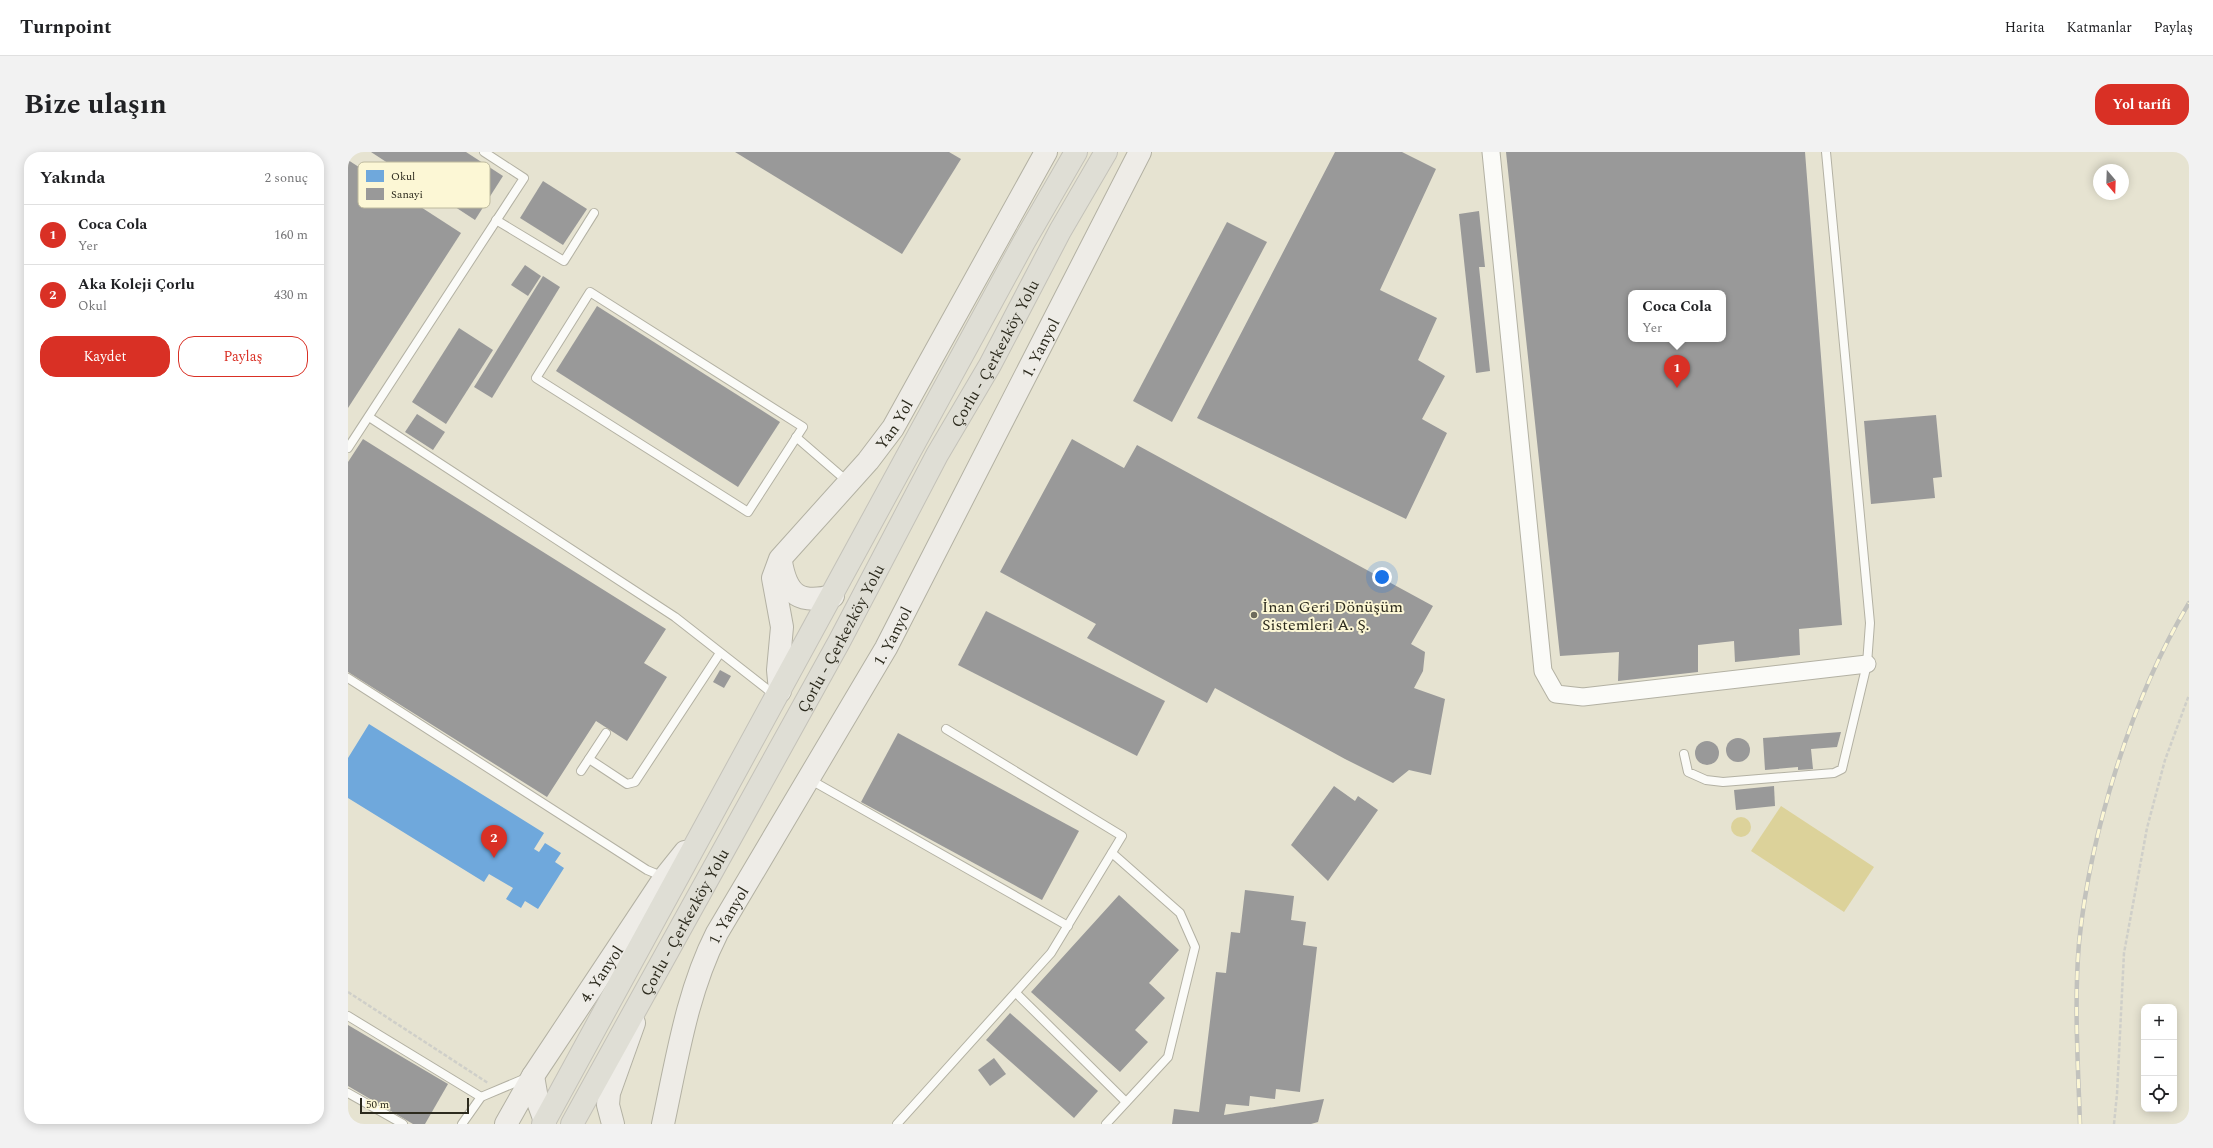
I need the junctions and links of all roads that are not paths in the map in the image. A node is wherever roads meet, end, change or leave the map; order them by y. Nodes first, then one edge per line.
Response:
1 (484, 152) edge
2 (1046, 152) edge
3 (1076, 152) edge
4 (1106, 152) edge
5 (1140, 152) edge
6 (1491, 152) edge
7 (1826, 152) edge
8 (594, 213) dead end
9 (496, 220) junction
10 (369, 417) junction
11 (796, 438) junction
12 (348, 448) edge
13 (849, 483) junction
14 (780, 559) junction
15 (833, 596) junction
16 (720, 652) junction
17 (1866, 664) junction
18 (348, 678) edge
19 (778, 694) junction
20 (946, 729) dead end
21 (606, 733) dead end
22 (1684, 754) dead end
23 (589, 759) junction
24 (581, 771) dead end
25 (808, 779) junction
26 (704, 830) junction
27 (1112, 853) junction
28 (665, 877) junction
29 (1068, 926) junction
30 (1016, 993) junction
31 (638, 1002) junction
32 (348, 1016) edge
33 (533, 1076) junction
34 (348, 1093) edge
35 (481, 1097) junction
36 (1126, 1102) junction
37 (548, 1123) edge
38 (403, 1124) edge
39 (462, 1124) edge
40 (506, 1124) edge
41 (572, 1124) edge
42 (613, 1124) edge
43 (663, 1124) edge
44 (897, 1124) edge
45 (1106, 1124) edge

1 - 9 lane
2 - 13 main road, Yan Yol
3 - 15 main road, Çorlu - Çerkezköy Yolu
4 - 31 main road, Çorlu - Çerkezköy Yolu
5 - 25 main road, 1. Yanyol
6 - 17 street
7 - 17 lane
8 - 9 lane
9 - 10 lane
10 - 12 lane
10 - 16 lane
11 - 11 lane
11 - 13 lane
13 - 14 main road, Yan Yol
14 - 15 main road
14 - 19 main road, Yan Yol
15 - 19 main road, Çorlu - Çerkezköy Yolu
16 - 19 lane
16 - 23 lane
17 - 22 lane
18 - 28 lane
19 - 26 main road, Çorlu - Çerkezköy Yolu
20 - 27 lane
21 - 23 lane
23 - 24 lane
25 - 29 lane
25 - 43 main road, 1. Yanyol
26 - 28 main road, 4. Yanyol
26 - 37 main road, Çorlu - Çerkezköy Yolu
27 - 29 lane
27 - 36 lane
28 - 33 main road, 4. Yanyol
29 - 30 lane
30 - 36 lane
30 - 44 lane
31 - 41 main road, Çorlu - Çerkezköy Yolu
31 - 42 main road
32 - 35 lane
33 - 35 lane
33 - 37 main road
33 - 40 main road, 4. Yanyol
34 - 38 lane
35 - 39 lane
36 - 45 lane

